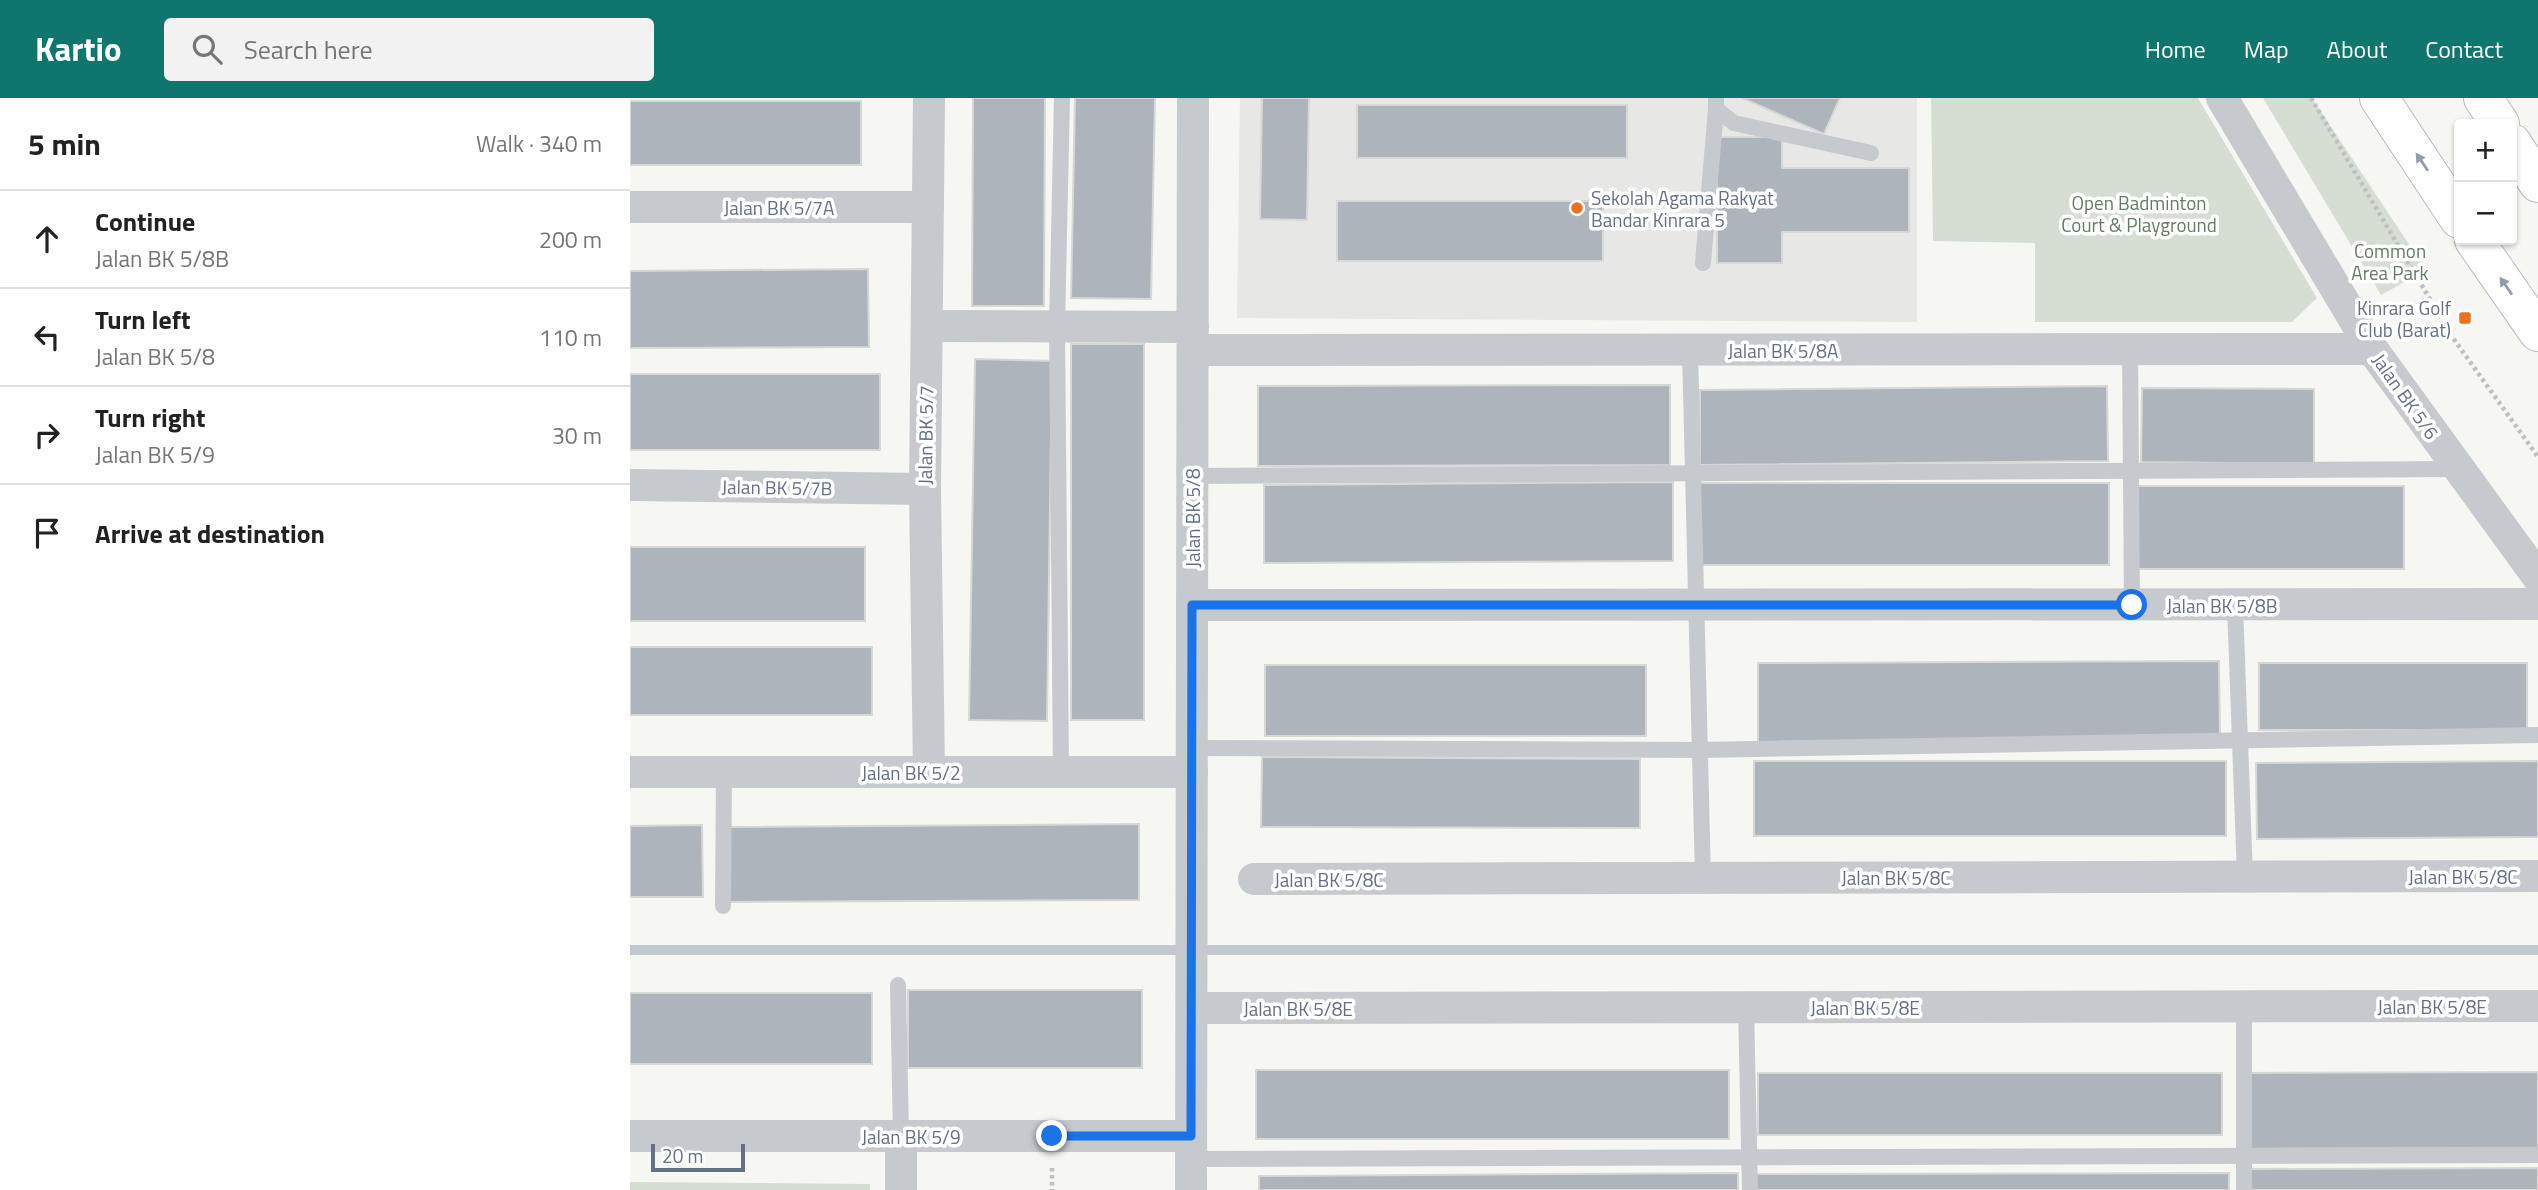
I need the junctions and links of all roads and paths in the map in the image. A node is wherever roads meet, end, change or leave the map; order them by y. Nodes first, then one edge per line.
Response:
1 (929, 98) edge
2 (1062, 98) edge
3 (1193, 98) edge
4 (2222, 98) edge
5 (2311, 98) edge
6 (2379, 98) edge
7 (2483, 98) edge
8 (1716, 104) edge
9 (2497, 119) edge
10 (2517, 151) edge
11 (1871, 153) dead end
12 (2538, 183) edge
13 (630, 207) edge
14 (928, 207) junction
15 (2454, 211) edge
16 (2477, 245) edge
17 (1703, 263) dead end
18 (927, 326) junction
19 (1056, 327) junction
20 (2538, 332) edge
21 (1193, 339) junction
22 (2372, 349) junction
23 (1690, 350) junction
24 (2130, 350) junction
25 (2538, 457) edge
26 (2458, 469) junction
27 (1693, 472) junction
28 (2131, 473) junction
29 (1192, 477) junction
30 (630, 485) edge
31 (925, 489) junction
32 (2538, 577) edge
33 (2538, 604) edge
34 (1192, 605) junction
35 (2132, 605) junction
36 (2235, 605) junction
37 (1696, 606) junction
38 (2538, 735) edge
39 (2240, 742) junction
40 (1700, 750) junction
41 (1192, 760) junction
42 (630, 772) edge
43 (724, 772) junction
44 (929, 772) junction
45 (1061, 772) junction
46 (2538, 876) edge
47 (2245, 877) junction
48 (1703, 878) junction
49 (1254, 879) dead end
50 (723, 906) dead end
51 (898, 985) dead end
52 (2244, 1006) junction
53 (2538, 1006) edge
54 (1746, 1007) junction
55 (1192, 1008) junction
56 (630, 1136) edge
57 (901, 1136) junction
58 (1191, 1148) junction
59 (2538, 1155) edge
60 (2244, 1156) junction
61 (1749, 1159) junction
62 (901, 1190) edge
63 (1191, 1190) edge
64 (1750, 1190) edge
65 (2244, 1190) edge

1 - 14 street, Jalan BK 5/7
2 - 19 lane
3 - 21 street, Jalan BK 5/8
4 - 22 street, Jalan BK 5/6
5 - 25 path
15 -> 6 main road
7 - 9 main road
8 - 11 lane
8 - 17 lane
10 - 12 main road
13 - 14 street, Jalan BK 5/7A
14 - 18 street, Jalan BK 5/7
20 -> 16 main road
18 - 19 street, Jalan BK 5/8A
18 - 31 street, Jalan BK 5/7
19 - 21 street, Jalan BK 5/8A
19 - 45 lane
21 - 23 street, Jalan BK 5/8A
21 - 29 street, Jalan BK 5/8
22 - 24 street, Jalan BK 5/8A
22 - 26 street, Jalan BK 5/6
23 - 24 street, Jalan BK 5/8A
23 - 27 lane
24 - 28 lane
26 - 28 lane
26 - 32 street, Jalan BK 5/6
27 - 28 lane
27 - 29 lane
27 - 37 lane
28 - 35 lane
29 - 34 street, Jalan BK 5/8
30 - 31 street, Jalan BK 5/7B
31 - 44 street, Jalan BK 5/7
33 - 36 street, Jalan BK 5/8B
34 - 37 street, Jalan BK 5/8B
34 - 41 street, Jalan BK 5/8
35 - 36 street, Jalan BK 5/8B
35 - 37 street, Jalan BK 5/8B
36 - 39 lane
37 - 40 lane
38 - 39 lane
39 - 40 lane
39 - 47 lane
40 - 41 lane
40 - 48 lane
41 - 45 street, Jalan BK 5/2
41 - 55 street, Jalan BK 5/8
42 - 43 street, Jalan BK 5/2
43 - 44 street, Jalan BK 5/2
43 - 50 lane
44 - 45 street, Jalan BK 5/2
46 - 47 street, Jalan BK 5/8C
47 - 48 street, Jalan BK 5/8C
48 - 49 street, Jalan BK 5/8C
51 - 57 lane
52 - 53 street, Jalan BK 5/8E
52 - 54 street, Jalan BK 5/8E
52 - 60 lane
54 - 55 street, Jalan BK 5/8E
54 - 61 lane
55 - 58 street, Jalan BK 5/8
56 - 57 street, Jalan BK 5/9
57 - 58 street, Jalan BK 5/9
57 - 62 street
58 - 61 lane
58 - 63 street, Jalan BK 5/8
59 - 60 lane
60 - 61 lane
60 - 65 lane
61 - 64 lane

